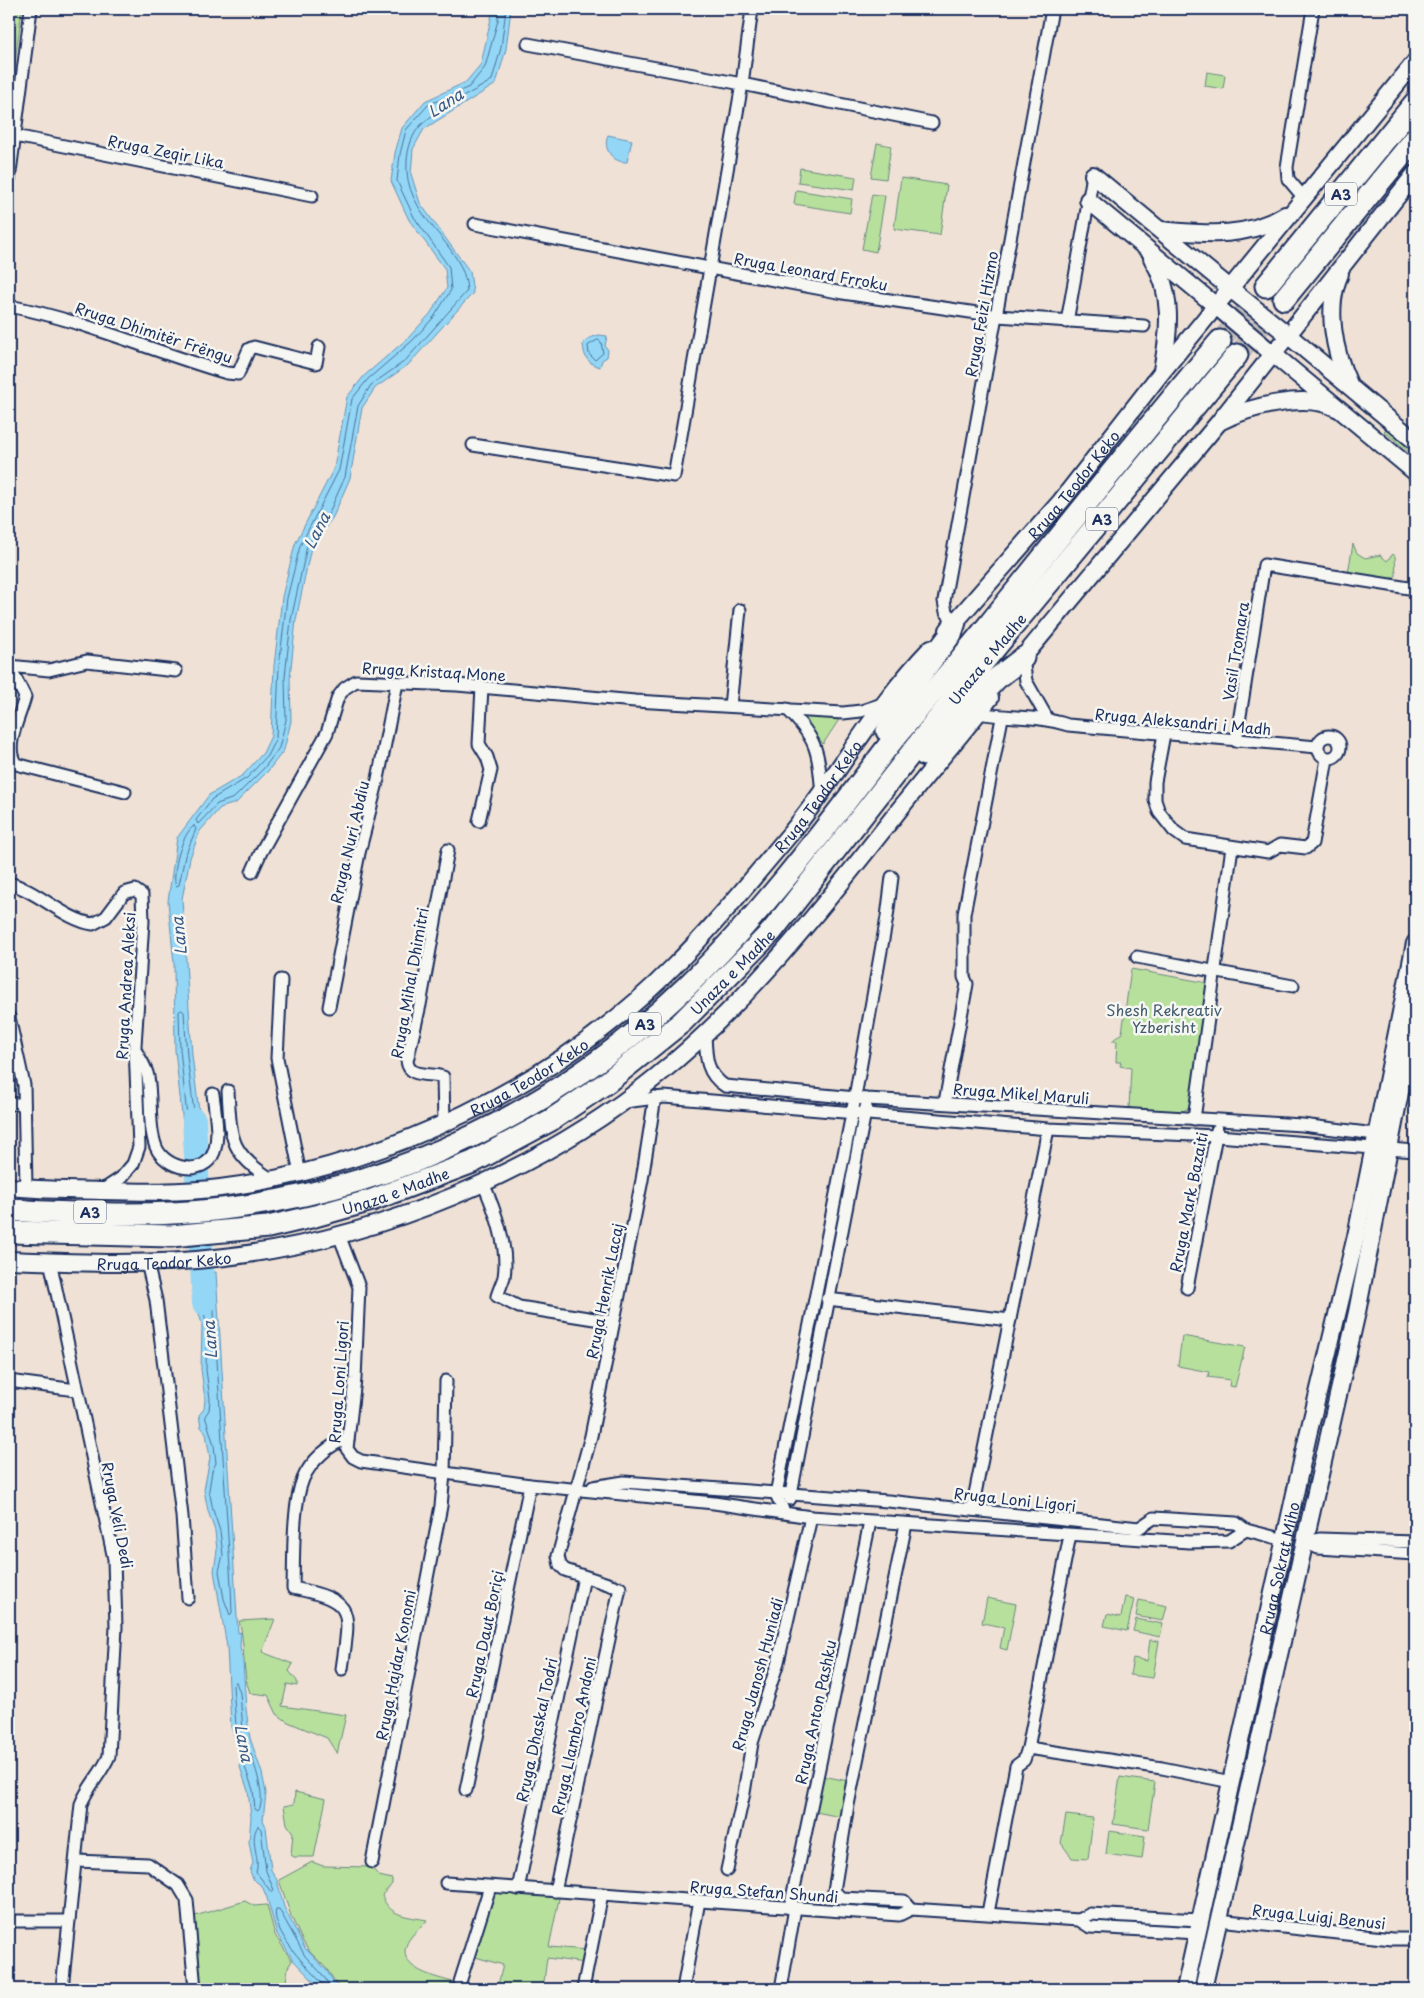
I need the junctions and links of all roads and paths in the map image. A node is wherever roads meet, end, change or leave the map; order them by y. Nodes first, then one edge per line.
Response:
1 (30, 9) edge
2 (752, 9) edge
3 (1052, 9) edge
4 (1313, 9) edge
5 (528, 44) dead end
6 (1415, 62) edge
7 (742, 84) junction
8 (1415, 102) edge
9 (932, 123) dead end
10 (15, 136) junction
11 (1415, 139) edge
12 (1415, 174) edge
13 (1093, 175) joint
14 (9, 180) edge
15 (312, 196) dead end
16 (1088, 200) junction
17 (1299, 204) junction
18 (475, 224) dead end
19 (1161, 230) junction
20 (1147, 250) junction
21 (1347, 260) junction
22 (711, 269) junction
23 (1266, 286) tunnel mouth
24 (1234, 291) junction
25 (1284, 299) tunnel mouth
26 (9, 306) edge
27 (1219, 309) junction
28 (996, 316) junction
29 (1067, 322) junction
30 (1144, 326) dead end
31 (1285, 333) junction
32 (1220, 341) tunnel mouth
33 (319, 347) dead end
34 (1270, 351) junction
35 (1237, 355) tunnel mouth
36 (1161, 373) junction
37 (1351, 388) junction
38 (1344, 413) junction
39 (1219, 422) junction
40 (1415, 441) edge
41 (473, 445) dead end
42 (1415, 472) edge
43 (1415, 589) edge
44 (740, 610) dead end
45 (955, 622) junction
46 (1023, 658) junction
47 (10, 667) edge
48 (176, 671) dead end
49 (397, 683) junction
50 (482, 687) junction
51 (882, 704) junction
52 (730, 706) junction
53 (788, 709) junction
54 (979, 713) junction
55 (1002, 718) junction
56 (1047, 718) junction
57 (1164, 734) junction
58 (1236, 741) junction
59 (1317, 748) junction
60 (1327, 759) junction
61 (125, 792) dead end
62 (822, 794) junction
63 (479, 821) dead end
64 (826, 846) junction
65 (1232, 847) junction
66 (448, 850) dead end
67 (252, 872) dead end
68 (892, 877) dead end
69 (9, 883) edge
70 (1415, 943) edge
71 (1137, 957) dead end
72 (1214, 972) junction
73 (281, 980) dead end
74 (1293, 986) dead end
75 (329, 1006) dead end
76 (1415, 1016) edge
77 (9, 1021) edge
78 (705, 1033) junction
79 (135, 1046) junction
80 (228, 1092) dead end
81 (213, 1094) dead end
82 (655, 1097) junction
83 (854, 1098) junction
84 (867, 1099) junction
85 (623, 1102) junction
86 (945, 1102) junction
87 (9, 1104) edge
88 (24, 1104) junction
89 (852, 1114) junction
90 (864, 1115) junction
91 (1194, 1119) junction
92 (1218, 1121) junction
93 (444, 1124) junction
94 (1048, 1129) junction
95 (1217, 1136) junction
96 (1382, 1141) junction
97 (1415, 1151) edge
98 (300, 1174) junction
99 (272, 1179) junction
100 (483, 1184) junction
101 (9, 1187) edge
102 (26, 1188) junction
103 (101, 1191) junction
104 (9, 1210) edge
105 (9, 1232) edge
106 (339, 1235) junction
107 (9, 1260) edge
108 (50, 1261) junction
109 (147, 1263) junction
110 (1187, 1288) dead end
111 (827, 1299) junction
112 (1010, 1320) junction
113 (613, 1322) junction
114 (9, 1381) edge
115 (446, 1382) dead end
116 (76, 1390) junction
117 (348, 1439) junction
118 (444, 1474) junction
119 (530, 1485) junction
120 (576, 1490) junction
121 (776, 1494) junction
122 (792, 1494) junction
123 (972, 1509) junction
124 (784, 1512) junction
125 (811, 1517) junction
126 (870, 1522) junction
127 (906, 1524) junction
128 (1246, 1530) junction
129 (1070, 1535) junction
130 (1285, 1540) junction
131 (1305, 1542) junction
132 (1415, 1542) edge
133 (1415, 1554) edge
134 (584, 1577) junction
135 (620, 1588) joint
136 (188, 1598) dead end
137 (342, 1669) dead end
138 (1028, 1748) junction
139 (1231, 1782) junction
140 (466, 1790) dead end
141 (76, 1861) junction
142 (372, 1862) dead end
143 (728, 1870) dead end
144 (446, 1883) dead end
145 (490, 1887) junction
146 (518, 1889) junction
147 (555, 1891) junction
148 (602, 1894) junction
149 (699, 1901) junction
150 (792, 1908) junction
151 (912, 1909) junction
152 (988, 1913) junction
153 (1219, 1920) junction
154 (9, 1921) edge
155 (68, 1921) junction
156 (1198, 1927) junction
157 (1415, 1939) edge
158 (460, 1982) dead end
159 (62, 1989) edge
160 (195, 1989) edge
161 (583, 1989) edge
162 (683, 1989) edge
163 (781, 1989) edge
164 (1185, 1989) edge
165 (1203, 1989) edge

1 - 10 street
2 - 7 street
3 - 28 street, Rruga Feizi Hizmo
4 - 17 street
5 - 7 street
6 - 17 main road, Rruga Teodor Keko
7 - 9 street
7 - 22 street
8 - 23 highway, A3
10 - 14 street
10 - 15 street, Rruga Zeqir Lika
11 - 25 highway, A3
12 - 21 main road, Rruga Teodor Keko
13 - 16 street
13 - 19 main road
16 - 20 main road
16 - 29 street
17 - 19 main road
17 - 24 main road, Rruga Teodor Keko
18 - 22 street, Rruga Leonard Frroku
19 - 24 main road
20 - 27 main road
20 - 36 main road
21 - 31 main road, Rruga Teodor Keko
21 - 37 main road
22 - 28 street, Rruga Leonard Frroku
22 - 41 street
24 - 27 main road, Rruga Teodor Keko
24 - 31 main road, bridge
26 - 33 street, Rruga Dhimitër Frëngu
27 - 34 main road, bridge
27 - 36 main road, Rruga Teodor Keko
28 - 29 street, Rruga Leonard Frroku
28 - 45 street, Rruga Feizi Hizmo
29 - 30 street, Rruga Leonard Frroku
31 - 34 main road, Rruga Teodor Keko
31 - 37 main road
32 - 64 highway, Unaza e Madhe / A3
34 - 38 main road
34 - 39 main road, Rruga Teodor Keko
35 - 64 highway, Unaza e Madhe / A3
36 - 45 main road, Rruga Teodor Keko
37 - 40 main road
38 - 39 main road
38 - 42 main road
39 - 46 main road, Rruga Teodor Keko
43 - 58 street, Vasil Tromara
44 - 52 street
45 - 51 main road, Rruga Teodor Keko
45 - 64 highway
46 - 54 main road, Rruga Teodor Keko
46 - 56 street
46 - 64 highway
47 - 48 street
47 - 61 street
49 - 50 street, Rruga Kristaq Mone
49 - 67 street, Rruga Kristaq Mone
49 - 75 street, Rruga Nuri Abdiu
50 - 52 street, Rruga Kristaq Mone
50 - 63 street
51 - 53 street, Rruga Kristaq Mone
51 - 62 main road, Rruga Teodor Keko
52 - 53 street, Rruga Kristaq Mone
53 - 62 street
54 - 55 street, Rruga Aleksandri i Madh
54 - 78 main road, Rruga Teodor Keko
55 - 56 street, Rruga Aleksandri i Madh
55 - 86 street
56 - 57 street, Rruga Aleksandri i Madh
57 - 58 street, Rruga Aleksandri i Madh
57 - 65 street
58 - 59 street, Rruga Aleksandri i Madh
59 - 60 street
59 - 60 street
60 - 65 street
62 - 93 main road, Rruga Teodor Keko
64 - 104 highway, Unaza e Madhe / A3
64 - 105 highway, Unaza e Madhe / A3
65 - 72 street
66 - 93 street, Rruga Mihal Dhimitri
68 - 83 street
69 - 79 street, Rruga Andrea Aleksi
70 - 96 main road
71 - 72 street
72 - 74 street
72 - 91 street
73 - 98 street
76 - 96 main road
77 - 88 street
78 - 83 street, Rruga Mikel Maruli
78 - 85 main road, Rruga Teodor Keko
79 - 81 street
79 - 103 street, Rruga Andrea Aleksi
80 - 99 street
82 - 85 street
82 - 89 street
82 - 113 street, Rruga Henrik Lacaj
83 - 84 street, Rruga Mikel Maruli
83 - 89 street
84 - 86 street, Rruga Mikel Maruli
84 - 90 street
85 - 100 main road, Rruga Teodor Keko
86 - 91 street, Rruga Mikel Maruli
87 - 88 street
88 - 102 street
89 - 90 street
89 - 121 street
90 - 94 street
90 - 111 street
91 - 92 street, Rruga Mikel Maruli
92 - 95 street, Rruga Mark Bazaiti
92 - 96 street, Rruga Mikel Maruli
93 - 98 main road, Rruga Teodor Keko
94 - 95 street
94 - 112 street
95 - 96 street
95 - 110 street, Rruga Mark Bazaiti
96 - 97 street
96 - 130 main road, Rruga Sokrat Miho
96 - 131 main road, Rruga Sokrat Miho
98 - 99 main road, Rruga Teodor Keko
99 - 103 main road, Rruga Teodor Keko
100 - 106 main road, Rruga Teodor Keko
100 - 113 street
101 - 102 main road, Rruga Teodor Keko
102 - 103 main road, Rruga Teodor Keko
106 - 109 main road, Rruga Teodor Keko
106 - 117 street, Rruga Loni Ligori
107 - 108 main road, Rruga Teodor Keko
108 - 109 main road, Rruga Teodor Keko
108 - 116 street, Rruga Veli Dedi
109 - 136 street
111 - 112 street
111 - 122 street
112 - 123 street
113 - 120 street, Rruga Henrik Lacaj
114 - 116 street
115 - 118 street, Rruga Hajdar Konomi
116 - 141 street, Rruga Veli Dedi
117 - 118 street, Rruga Loni Ligori
117 - 137 street
118 - 119 street, Rruga Loni Ligori
118 - 142 street, Rruga Hajdar Konomi
119 - 120 street, Rruga Loni Ligori
119 - 140 street, Rruga Daut Boriçi
120 - 121 street, Rruga Loni Ligori
120 - 124 street, Rruga Loni Ligori
120 - 134 street, Rruga Henrik Lacaj
121 - 122 street, Rruga Loni Ligori
121 - 124 street
122 - 123 street, Rruga Loni Ligori
122 - 124 street
123 - 128 street, Rruga Loni Ligori
124 - 125 street, Rruga Loni Ligori
125 - 126 street, Rruga Loni Ligori
125 - 143 street, Rruga Janosh Huniadi
126 - 127 street, Rruga Loni Ligori
126 - 150 street, Rruga Anton Pashku
127 - 129 street, Rruga Loni Ligori
127 - 151 street
128 - 129 street, Rruga Loni Ligori
128 - 130 street, Rruga Loni Ligori
129 - 138 street
130 - 131 main road
130 - 139 main road, Rruga Sokrat Miho
131 - 132 street
131 - 133 street
131 - 153 main road, Rruga Sokrat Miho
134 - 135 street, Rruga Henrik Lacaj
134 - 146 street, Rruga Dhaskal Todri
135 - 147 street, Rruga Llambro Andoni
138 - 139 street
138 - 152 street
139 - 156 main road, Rruga Sokrat Miho
141 - 155 street, Rruga Veli Dedi
141 - 160 street
144 - 145 street, Rruga Stefan Shundi
145 - 146 street, Rruga Stefan Shundi
145 - 158 street
146 - 147 street, Rruga Stefan Shundi
147 - 148 street, Rruga Stefan Shundi
148 - 149 street, Rruga Stefan Shundi
148 - 161 street
149 - 150 street, Rruga Stefan Shundi
149 - 162 street
150 - 151 street, Rruga Stefan Shundi
150 - 163 street, Rruga Anton Pashku
151 - 152 street, Rruga Stefan Shundi
152 - 156 street, Rruga Stefan Shundi
153 - 156 main road
153 - 157 street, Rruga Luigj Benusi
153 - 165 main road, Rruga Sokrat Miho
154 - 155 street
155 - 159 street, Rruga Veli Dedi
156 - 164 main road, Rruga Sokrat Miho

